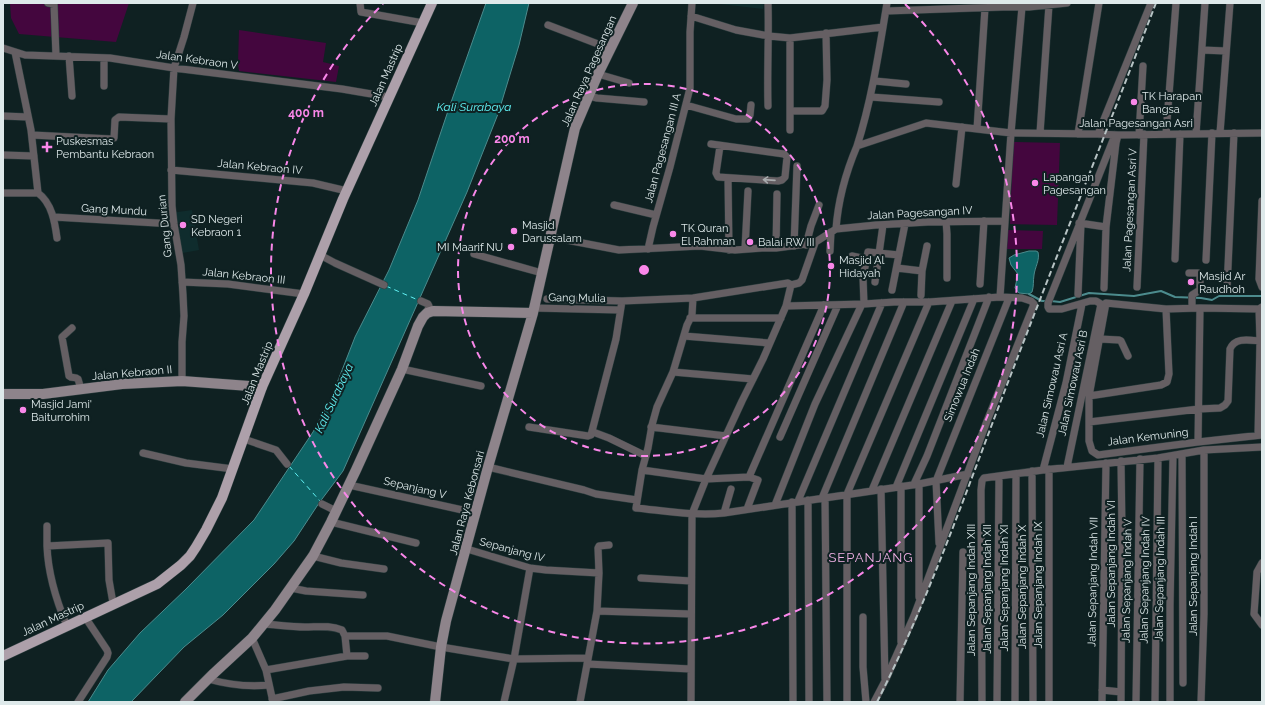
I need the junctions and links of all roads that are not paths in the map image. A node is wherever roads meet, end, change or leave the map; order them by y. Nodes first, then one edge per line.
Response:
1 (48, 3) edge
2 (193, 3) edge
3 (360, 3) edge
4 (432, 3) edge
5 (633, 3) edge
6 (692, 3) edge
7 (768, 3) edge
8 (887, 3) edge
9 (1067, 3) edge
10 (1099, 3) edge
11 (1152, 3) edge
12 (1176, 3) edge
13 (1206, 3) edge
14 (1230, 3) edge
15 (1040, 4) edge
16 (1049, 5) junction
17 (959, 6) edge
18 (976, 6) edge
19 (1022, 7) junction
20 (985, 8) junction
21 (886, 11) junction
22 (691, 16) junction
23 (422, 23) junction
24 (548, 25) dead end
25 (883, 27) junction
26 (826, 33) junction
27 (769, 36) junction
28 (790, 38) junction
29 (3, 48) edge
30 (611, 49) junction
31 (1202, 50) junction
32 (1226, 51) junction
33 (15, 52) junction
34 (56, 56) junction
35 (69, 56) junction
36 (104, 58) junction
37 (1144, 66) dead end
38 (174, 68) junction
39 (598, 74) junction
40 (874, 81) junction
41 (629, 83) dead end
42 (906, 84) dead end
43 (104, 86) dead end
44 (72, 96) dead end
45 (589, 96) junction
46 (389, 97) junction
47 (871, 97) junction
48 (644, 102) dead end
49 (939, 102) dead end
50 (686, 105) junction
51 (751, 105) dead end
52 (768, 106) dead end
53 (790, 111) junction
54 (3, 116) edge
55 (28, 117) junction
56 (171, 119) junction
57 (962, 127) junction
58 (977, 129) junction
59 (790, 130) dead end
60 (1262, 132) edge
61 (1011, 133) junction
62 (1040, 133) junction
63 (1212, 133) junction
64 (1220, 133) junction
65 (1234, 133) junction
66 (1078, 134) junction
67 (1098, 134) junction
68 (1141, 134) junction
69 (1166, 134) junction
70 (1180, 134) junction
71 (1196, 134) junction
72 (32, 135) junction
73 (1116, 135) junction
74 (711, 144) dead end
75 (720, 146) junction
76 (857, 146) junction
77 (3, 155) edge
78 (34, 156) junction
79 (797, 166) dead end
80 (171, 170) junction
81 (728, 178) junction
82 (956, 184) dead end
83 (347, 191) junction
84 (748, 191) dead end
85 (3, 193) edge
86 (38, 193) junction
87 (777, 194) dead end
88 (1262, 201) edge
89 (614, 205) dead end
90 (819, 205) dead end
91 (656, 215) junction
92 (54, 217) junction
93 (946, 221) junction
94 (984, 221) junction
95 (1005, 221) junction
96 (174, 224) junction
97 (905, 224) junction
98 (1080, 224) junction
99 (883, 225) junction
100 (1106, 227) junction
101 (833, 231) junction
102 (551, 237) junction
103 (57, 238) dead end
104 (811, 244) junction
105 (794, 246) junction
106 (927, 246) dead end
107 (776, 248) junction
108 (648, 249) junction
109 (745, 249) junction
110 (729, 250) junction
111 (830, 251) dead end
112 (879, 253) junction
113 (474, 254) dead end
114 (320, 255) junction
115 (899, 255) junction
116 (852, 256) dead end
117 (866, 259) junction
118 (1175, 259) dead end
119 (1206, 260) dead end
120 (897, 268) junction
121 (922, 271) junction
122 (542, 273) junction
123 (1189, 273) dead end
124 (947, 278) dead end
125 (182, 282) junction
126 (875, 282) dead end
127 (794, 284) junction
128 (980, 284) dead end
129 (384, 285) dead end
130 (1137, 287) dead end
131 (1262, 287) edge
132 (1104, 288) dead end
133 (1227, 289) dead end
134 (892, 290) dead end
135 (304, 294) junction
136 (1078, 294) dead end
137 (920, 295) dead end
138 (1000, 297) junction
139 (693, 298) junction
140 (989, 298) junction
141 (1009, 298) junction
142 (547, 299) dead end
143 (974, 299) junction
144 (421, 301) dead end
145 (622, 301) junction
146 (952, 301) junction
147 (863, 302) junction
148 (904, 302) junction
149 (929, 302) junction
150 (882, 303) junction
151 (1103, 303) junction
152 (1192, 303) junction
153 (1082, 304) junction
154 (824, 305) junction
155 (838, 305) junction
156 (786, 306) junction
157 (1200, 308) junction
158 (1261, 308) edge
159 (1166, 309) junction
160 (620, 310) junction
161 (533, 311) junction
162 (427, 313) junction
163 (690, 318) junction
164 (781, 318) junction
165 (72, 328) dead end
166 (684, 336) junction
167 (1100, 339) junction
168 (1260, 341) junction
169 (769, 343) junction
170 (1128, 356) dead end
171 (402, 369) junction
172 (673, 372) junction
173 (753, 379) junction
174 (182, 381) junction
175 (482, 386) dead end
176 (262, 387) junction
177 (81, 389) junction
178 (3, 394) edge
179 (1089, 396) junction
180 (1199, 409) junction
181 (1089, 422) junction
182 (529, 427) dead end
183 (651, 427) junction
184 (593, 432) junction
185 (1260, 435) edge
186 (726, 436) junction
187 (780, 437) dead end
188 (244, 439) junction
189 (1198, 442) junction
190 (1262, 447) edge
191 (1204, 450) junction
192 (143, 453) dead end
193 (1182, 454) junction
194 (646, 456) junction
195 (1173, 456) junction
196 (1158, 458) junction
197 (1140, 460) junction
198 (1121, 461) junction
199 (1106, 463) junction
200 (287, 464) dead end
201 (488, 467) junction
202 (1067, 467) junction
203 (233, 469) junction
204 (1046, 469) junction
205 (642, 470) junction
206 (1032, 471) junction
207 (968, 474) junction
208 (1016, 474) junction
209 (999, 476) junction
210 (749, 477) junction
211 (706, 479) junction
212 (936, 481) junction
213 (916, 484) junction
214 (348, 485) junction
215 (898, 486) junction
216 (732, 489) dead end
217 (880, 489) junction
218 (872, 490) junction
219 (847, 494) junction
220 (823, 497) junction
221 (637, 500) junction
222 (808, 500) junction
223 (795, 502) junction
224 (322, 504) dead end
225 (775, 505) junction
226 (747, 510) junction
227 (336, 511) junction
228 (476, 513) junction
229 (724, 513) junction
230 (692, 514) junction
231 (332, 522) junction
232 (47, 526) dead end
233 (416, 543) dead end
234 (609, 545) dead end
235 (47, 546) junction
236 (940, 547) junction
237 (467, 549) junction
238 (963, 552) dead end
239 (312, 556) junction
240 (1262, 563) edge
241 (384, 568) dead end
242 (530, 568) junction
243 (599, 572) junction
244 (642, 578) dead end
245 (691, 581) junction
246 (291, 588) junction
247 (363, 595) dead end
248 (919, 600) junction
249 (113, 604) junction
250 (597, 611) junction
251 (691, 614) junction
252 (85, 617) junction
253 (863, 617) dead end
254 (264, 624) junction
255 (1262, 625) edge
256 (67, 626) junction
257 (345, 636) junction
258 (252, 638) junction
259 (901, 646) junction
260 (441, 647) junction
261 (3, 656) edge
262 (347, 656) junction
263 (365, 656) dead end
264 (514, 659) junction
265 (588, 661) junction
266 (691, 669) junction
267 (266, 670) junction
268 (208, 679) junction
269 (885, 681) junction
270 (1183, 683) dead end
271 (269, 685) junction
272 (378, 688) dead end
273 (1102, 690) junction
274 (1121, 692) junction
275 (273, 700) edge
276 (78, 702) edge
277 (185, 702) edge
278 (435, 702) edge
279 (504, 702) edge
280 (580, 702) edge
281 (691, 702) edge
282 (793, 702) edge
283 (809, 702) edge
284 (827, 702) edge
285 (847, 702) edge
286 (866, 702) edge
287 (874, 702) edge
288 (960, 702) edge
289 (982, 702) edge
290 (998, 702) edge
291 (1015, 702) edge
292 (1033, 702) edge
293 (1049, 702) edge
294 (1102, 702) edge
295 (1121, 702) edge
296 (1136, 702) edge
297 (1155, 702) edge
298 (1170, 702) edge
299 (1201, 702) edge

1 - 34 street
2 - 38 street, Gang Durian
3 - 23 street
4 - 23 main road, Jalan Mastrip
5 - 30 street, Jalan Raya Pagesangan
6 - 22 street, Jalan Pagesangan III A
7 - 27 street
8 - 21 street
9 - 16 street
10 - 66 street
11 - 67 street
12 - 69 street
13 - 31 street
14 - 32 street
15 - 16 street
15 - 19 street
16 - 62 street
17 - 18 street
17 - 21 street
18 - 20 street
19 - 20 street
19 - 61 street
20 - 58 street
21 - 25 street
22 - 27 street
22 - 50 street, Jalan Pagesangan III A
23 - 46 main road, Jalan Mastrip
24 - 30 street
25 - 26 street
25 - 40 street
26 - 28 street
26 - 53 street
27 - 28 street
27 - 52 street
28 - 53 street
29 - 33 street, Jalan Kebraon V
30 - 39 street, Jalan Raya Pagesangan
31 - 32 street
31 - 71 street
32 - 64 street
33 - 34 street, Jalan Kebraon V
33 - 55 street
34 - 35 street, Jalan Kebraon V
35 - 36 street, Jalan Kebraon V
35 - 44 street
36 - 38 street, Jalan Kebraon V
36 - 43 street
37 - 68 street, Jalan Pagesangan Asri V
38 - 46 street, Jalan Kebraon V
38 - 56 street, Gang Durian
39 - 41 street
39 - 45 street, Jalan Raya Pagesangan
40 - 42 street
40 - 47 street
45 - 48 street
45 - 102 street, Jalan Raya Pagesangan
46 - 83 main road, Jalan Mastrip
47 - 49 street
47 - 76 street
50 - 51 street
50 - 91 street, Jalan Pagesangan III A
53 - 59 street
54 - 55 street
55 - 72 street
56 - 72 street
56 - 80 street, Gang Durian
57 - 58 street
57 - 76 street
57 - 82 street
58 - 61 street
60 - 65 street, Jalan Pagesangan Asri
61 - 62 street, Jalan Pagesangan Asri
61 - 95 street
62 - 66 street, Jalan Pagesangan Asri
63 - 64 street, Jalan Pagesangan Asri
63 - 71 street, Jalan Pagesangan Asri
63 - 119 street
64 - 65 street, Jalan Pagesangan Asri
65 - 133 street
66 - 67 street, Jalan Pagesangan Asri
67 - 73 street, Jalan Pagesangan Asri
68 - 69 street, Jalan Pagesangan Asri
68 - 73 street, Jalan Pagesangan Asri
68 - 130 street, Jalan Pagesangan Asri V
69 - 70 street, Jalan Pagesangan Asri
70 - 71 street, Jalan Pagesangan Asri
70 - 118 street
72 - 78 street
73 - 98 street
73 - 100 street
74 - 75 street
75 - 81 street
75 -> 81 street
76 - 101 street
77 - 78 street
78 - 86 street
79 - 105 street
80 - 83 street, Jalan Kebraon IV
80 - 96 street, Gang Durian
81 - 110 street
83 - 114 main road, Jalan Mastrip
84 - 109 street
85 - 86 street
86 - 92 street
87 - 107 street
88 - 131 street
89 - 91 street
90 - 104 street
91 - 108 street, Jalan Pagesangan III A
92 - 96 street, Gang Mundu
92 - 103 street
93 - 94 street, Jalan Pagesangan IV
93 - 97 street, Jalan Pagesangan IV
93 - 124 street
94 - 95 street, Jalan Pagesangan IV
94 - 128 street
95 - 138 street
96 - 125 street, Gang Durian
97 - 99 street, Jalan Pagesangan IV
97 - 115 street
98 - 100 street
98 - 136 street
98 - 153 street
99 - 101 street, Jalan Pagesangan IV
99 - 112 street
100 - 132 street
101 - 104 street, Jalan Pagesangan IV
101 - 111 street
102 - 108 street, Jalan Pagesangan IV
102 - 122 street, Jalan Raya Pagesangan
104 - 105 street, Jalan Pagesangan IV
104 - 127 street
105 - 107 street, Jalan Pagesangan IV
106 - 121 street
107 - 109 street, Jalan Pagesangan IV
108 - 110 street, Jalan Pagesangan IV
109 - 110 street, Jalan Pagesangan IV
112 - 115 street
112 - 117 street
112 - 126 street
113 - 122 street
114 - 129 street
114 - 135 main road, Jalan Mastrip
115 - 120 street
116 - 117 street
117 - 147 street
120 - 121 street
120 - 134 street
121 - 137 street
122 - 161 street, Jalan Raya Pagesangan
123 - 152 street
125 - 135 street, Jalan Kebraon III
125 - 174 street, Gang Durian
127 - 139 street
127 - 156 street
135 - 176 main road, Jalan Mastrip
138 - 140 street
138 - 141 street
139 - 145 street
139 - 163 street
140 - 143 street
140 - 213 street
141 - 207 street
141 - 212 street, Simowua Indah
142 - 145 street
143 - 146 street
143 - 215 street
144 - 162 street
145 - 160 street
146 - 149 street
146 - 218 street
147 - 150 street
147 - 155 street
147 - 225 street
148 - 149 street
148 - 150 street
148 - 220 street
149 - 219 street
150 - 223 street
151 - 153 street
151 - 159 street
151 - 167 street, Jalan Kemuning
151 - 202 street, Jalan Simowau Asri B
152 - 157 street
152 - 159 street
153 - 204 street, Jalan Simowau Asri A
154 - 155 street
154 - 156 street
154 - 210 street
155 - 187 street
156 - 164 street
157 - 158 street
157 - 180 street
158 - 168 street
159 - 179 street
160 - 161 street, Gang Mulia
160 - 184 street
161 - 162 street
161 - 201 street, Jalan Raya Kebonsari
162 - 171 street
163 - 164 street
163 - 166 street
164 - 169 street
165 - 177 street
166 - 169 street
166 - 172 street
167 - 170 street
167 - 179 street, Jalan Kemuning
168 - 180 street
168 - 185 street
169 - 173 street
171 - 175 street
171 - 214 street
172 - 173 street
172 - 183 street
173 - 186 street
174 - 176 street, Jalan Kebraon II
174 - 177 street, Jalan Kebraon II
176 - 188 main road, Jalan Mastrip
177 - 178 street, Jalan Kebraon II
179 - 181 street, Jalan Kemuning
180 - 181 street
180 - 189 street
181 - 189 street, Jalan Kemuning
182 - 184 street
183 - 186 street
183 - 194 street
184 - 194 street
185 - 189 street, Jalan Kemuning
186 - 211 street
188 - 200 street
188 - 203 main road, Jalan Mastrip
190 - 191 street
191 - 193 street
191 - 299 street, Jalan Sepanjang Indah I
192 - 203 street
193 - 195 street
193 - 270 street
194 - 205 street
195 - 196 street
195 - 298 street, Jalan Sepanjang Indah III
196 - 197 street
196 - 297 street, Jalan Sepanjang Indah IV
197 - 198 street
197 - 296 street, Jalan Sepanjang Indah V
198 - 199 street
198 - 274 street, Jalan Sepanjang Indah VI
199 - 202 street
199 - 273 street, Jalan Sepanjang Indah VII
201 - 221 street
201 - 228 street, Jalan Raya Kebonsari
202 - 204 street
203 - 249 main road, Jalan Mastrip
204 - 206 street
204 - 293 street, Jalan Sepanjang Indah IX
205 - 211 street
205 - 221 street
206 - 208 street
206 - 292 street, Jalan Sepanjang Indah X
207 - 212 street
207 - 236 street
208 - 209 street
208 - 291 street, Jalan Sepanjang Indah XI
209 - 289 street, Jalan Sepanjang Indah XIII
209 - 290 street, Jalan Sepanjang Indah XII
210 - 211 street
210 - 226 street
211 - 230 street
212 - 213 street
212 - 236 street
213 - 215 street
213 - 248 street
214 - 227 street
214 - 228 street, Sepanjang V
215 - 217 street
215 - 259 street
216 - 229 street
217 - 218 street
217 - 269 street
218 - 219 street
219 - 220 street
219 - 285 street
220 - 222 street
220 - 284 street
221 - 230 street
222 - 223 street
222 - 283 street
223 - 225 street
223 - 282 street
224 - 227 street
225 - 226 street
226 - 229 street
227 - 231 street
228 - 237 street, Jalan Raya Kebonsari
229 - 230 street
230 - 245 street
231 - 233 street
231 - 239 street
232 - 235 street
234 - 243 street
235 - 249 street
235 - 256 street
236 - 248 street
237 - 242 street, Sepanjang IV
237 - 260 street, Jalan Raya Kebonsari
238 - 288 street
239 - 241 street
239 - 246 street
240 - 255 street
242 - 243 street, Sepanjang IV
242 - 264 street
243 - 250 street
244 - 245 street
245 - 251 street
246 - 247 street
246 - 254 street
248 - 259 street
249 - 252 main road, Jalan Mastrip
250 - 251 street
250 - 265 street
251 - 266 street
252 - 256 main road, Jalan Mastrip
252 - 276 street
253 - 286 street
254 - 257 street
254 - 258 street
256 - 261 main road, Jalan Mastrip
257 - 260 street
257 - 262 street
258 - 267 street
258 - 268 street
259 - 269 street
260 - 264 street
260 - 278 street, Jalan Raya Kebonsari
262 - 263 street
262 - 267 street
264 - 265 street
264 - 279 street
265 - 266 street
265 - 280 street
266 - 281 street
267 - 271 street
268 - 271 street
268 - 277 street
269 - 287 street
271 - 275 street
272 - 275 street
273 - 274 street
273 - 294 street, Jalan Sepanjang Indah VII
274 - 295 street, Jalan Sepanjang Indah VI

